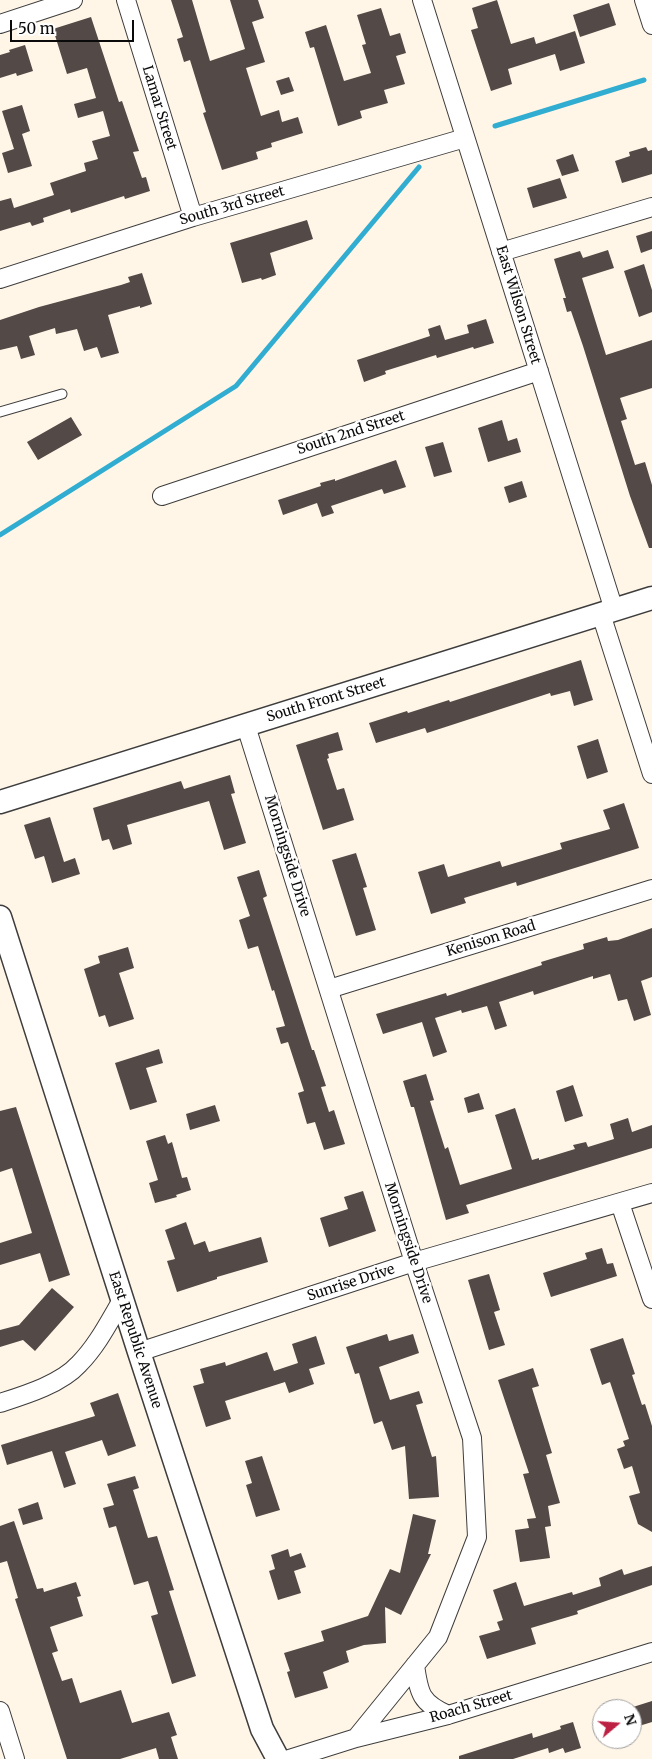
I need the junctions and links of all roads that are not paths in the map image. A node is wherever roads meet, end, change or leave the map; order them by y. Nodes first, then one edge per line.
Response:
1 (73, 0) edge
2 (126, 0) edge
3 (422, 0) edge
4 (644, 0) edge
5 (0, 24) edge
6 (652, 25) edge
7 (466, 138) junction
8 (652, 207) edge
9 (193, 217) junction
10 (501, 252) junction
11 (0, 279) edge
12 (539, 371) junction
13 (62, 394) dead end
14 (0, 412) edge
15 (162, 496) dead end
16 (652, 598) edge
17 (607, 612) junction
18 (246, 726) junction
19 (652, 774) edge
20 (0, 802) edge
21 (652, 889) edge
22 (2, 930) edge
23 (329, 989) junction
24 (652, 1193) edge
25 (620, 1203) junction
26 (414, 1262) junction
27 (652, 1299) edge
28 (122, 1300) junction
29 (139, 1352) junction
30 (0, 1403) edge
31 (652, 1652) edge
32 (415, 1665) junction
33 (0, 1711) edge
34 (448, 1715) junction
35 (356, 1738) junction
36 (15, 1759) edge
37 (278, 1759) edge
38 (288, 1759) edge

1 - 5 street
2 - 9 street, Lamar Street
3 - 7 street, East Wilson Street
4 - 6 street
7 - 9 street, South 3rd Street
7 - 10 street, East Wilson Street
8 - 10 street
9 - 11 street, South 3rd Street
10 - 12 street, East Wilson Street
12 - 15 street, South 2nd Street
12 - 17 street, East Wilson Street
13 - 14 lane
16 - 17 street, South Front Street
17 - 18 street, South Front Street
17 - 19 street, East Wilson Street
18 - 20 street, South Front Street
18 - 23 street, Morningside Drive
21 - 23 street, Kenison Road
22 - 28 street, East Republic Avenue
23 - 26 street, Morningside Drive
24 - 25 street, Sunrise Drive
25 - 26 street, Sunrise Drive
25 - 27 street
26 - 29 street, Sunrise Drive
26 - 32 street, Morningside Drive
28 - 29 street, East Republic Avenue
28 - 30 street
29 - 37 street, East Republic Avenue
31 - 34 street, Roach Street
32 - 34 street
32 - 35 street, Morningside Drive
33 - 36 street
34 - 35 street, Roach Street
35 - 38 street, Roach Street

